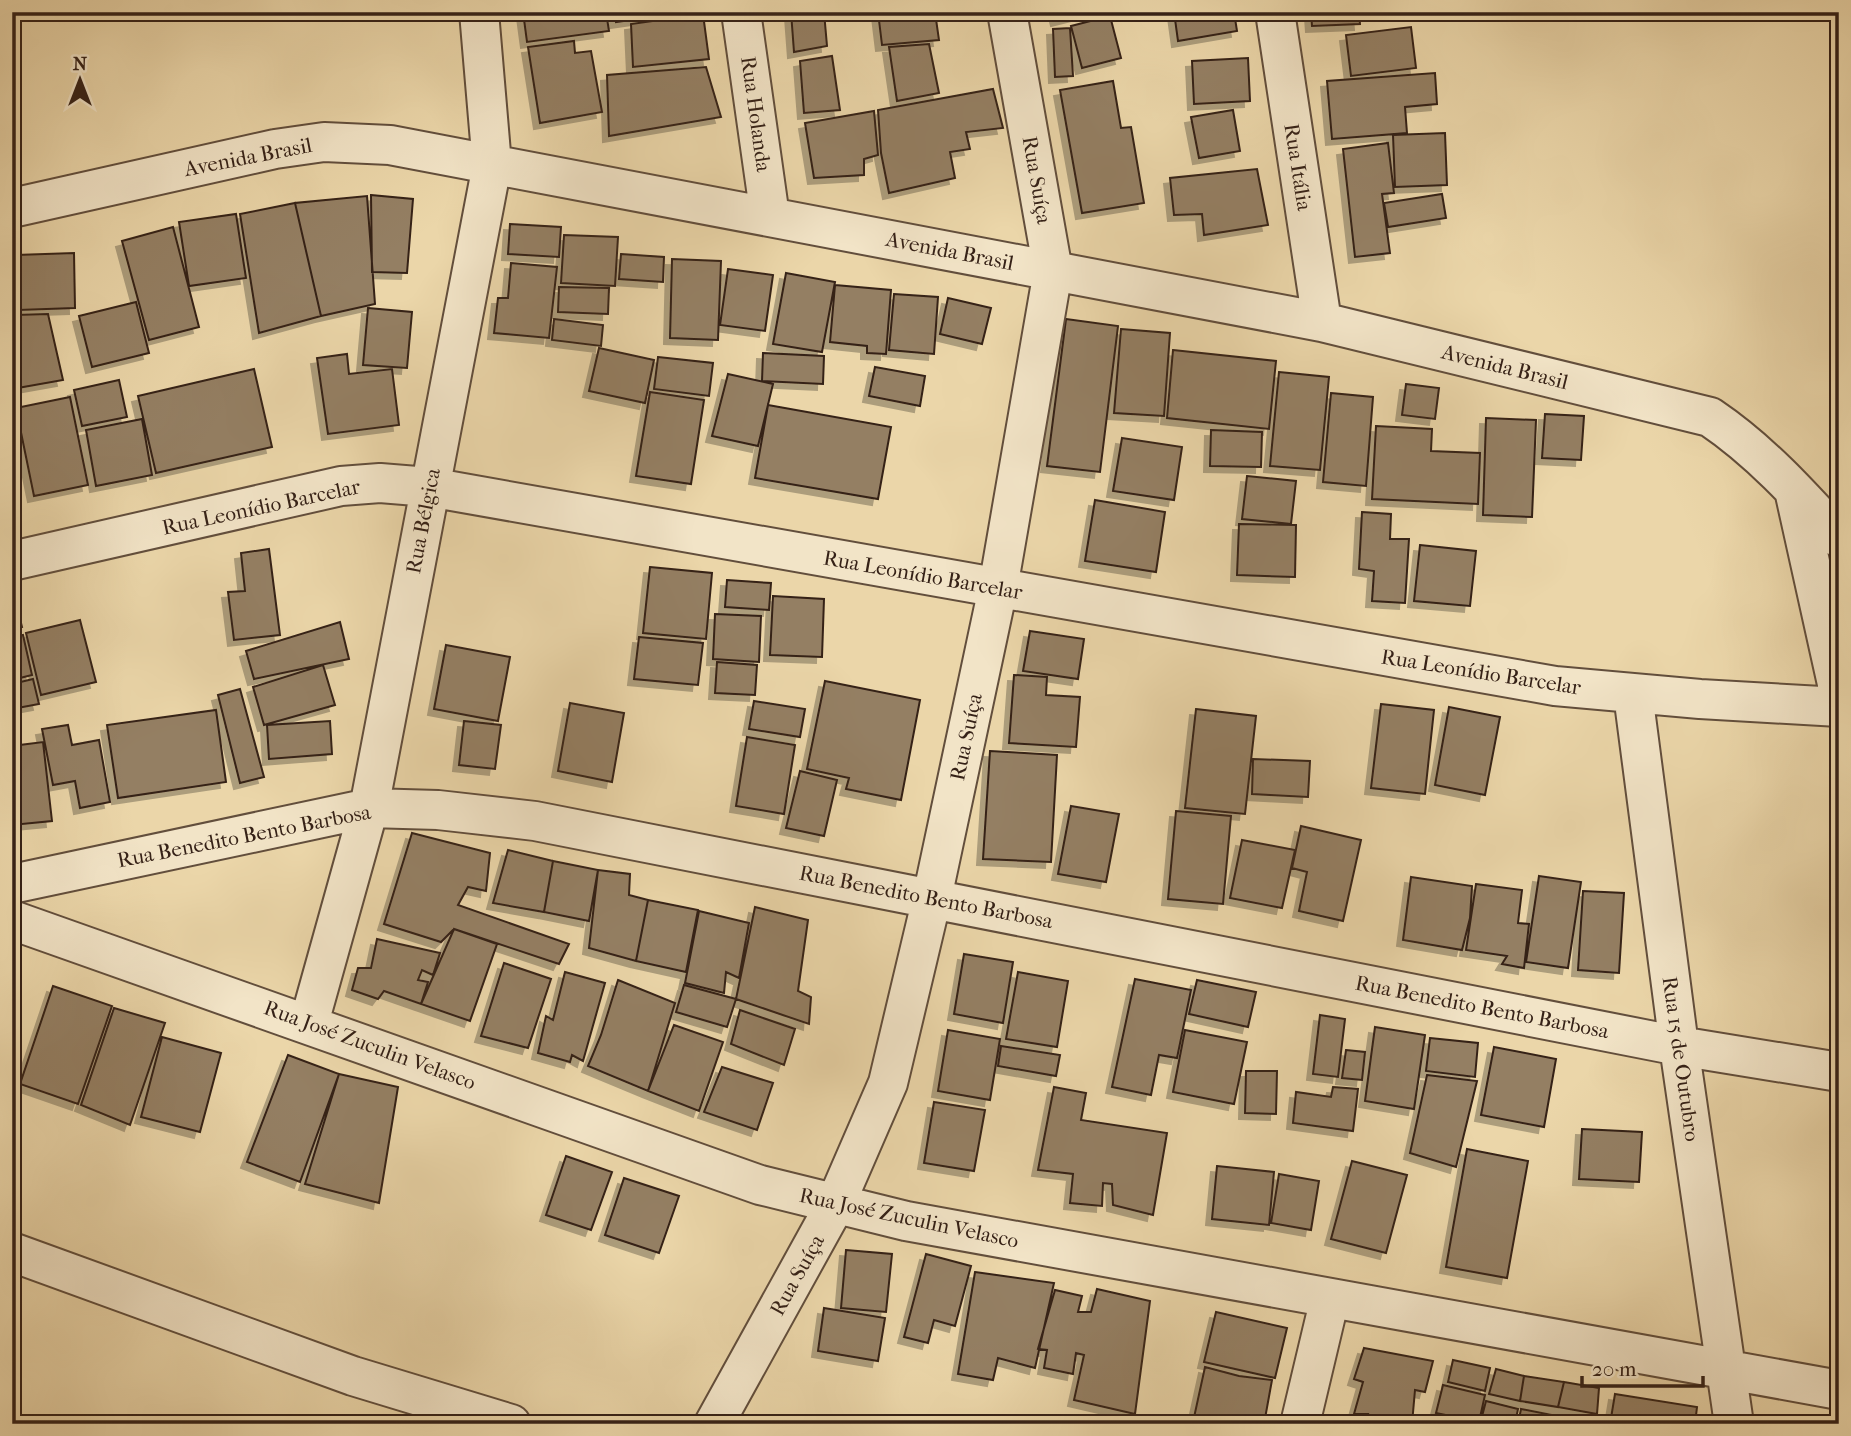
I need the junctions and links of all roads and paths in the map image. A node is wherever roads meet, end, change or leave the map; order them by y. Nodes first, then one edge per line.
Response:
1 (479, 12) edge
2 (741, 12) edge
3 (1007, 12) edge
4 (1275, 12) edge
5 (492, 165) junction
6 (12, 208) edge
7 (770, 217) junction
8 (1053, 271) junction
9 (1322, 321) junction
10 (429, 487) junction
11 (1794, 488) junction
12 (1839, 538) edge
13 (12, 561) edge
14 (998, 588) junction
15 (1836, 670) edge
16 (1633, 694) junction
17 (1839, 707) edge
18 (369, 808) junction
19 (12, 884) edge
20 (932, 898) junction
21 (12, 920) edge
22 (309, 1023) junction
23 (1679, 1046) junction
24 (1839, 1072) edge
25 (835, 1205) junction
26 (12, 1252) edge
27 (1330, 1298) junction
28 (1727, 1371) junction
29 (1839, 1390) edge
30 (511, 1424) edge
31 (714, 1424) edge
32 (1300, 1424) edge
33 (1734, 1424) edge

1 - 5 street, Rua Bélgica
2 - 7 street, Rua Holanda
3 - 8 street, Rua Suíça
4 - 9 street, Rua Itália
5 - 6 street, Avenida Brasil
5 - 7 street, Avenida Brasil
5 - 10 street, Rua Bélgica
7 - 8 street, Avenida Brasil
8 - 9 street, Avenida Brasil
8 - 14 street, Rua Suíça
9 - 11 street, Avenida Brasil
10 - 13 street, Rua Leonídio Barcelar
10 - 14 street, Rua Leonídio Barcelar
10 - 18 street, Rua Bélgica
11 - 12 street, Avenida Brasil
11 - 15 street
14 - 16 street, Rua Leonídio Barcelar
14 - 20 street, Rua Suíça
16 - 17 street, Rua Leonídio Barcelar
16 - 23 street, Rua 15 de Outubro
18 - 19 street, Rua Benedito Bento Barbosa
18 - 20 street, Rua Benedito Bento Barbosa
18 - 22 street, Rua Bélgica
20 - 23 street, Rua Benedito Bento Barbosa
20 - 25 street, Rua Suíça
21 - 22 street, Rua José Zuculin Velasco
22 - 25 street, Rua José Zuculin Velasco
23 - 24 street, Rua Benedito Bento Barbosa
23 - 28 street, Rua 15 de Outubro
25 - 27 street, Rua José Zuculin Velasco
25 - 31 street, Rua Suíça
26 - 30 street
27 - 28 street, Rua José Zuculin Velasco
27 - 32 street
28 - 29 street, Rua José Zuculin Velasco
28 - 33 street, Rua 15 de Outubro

